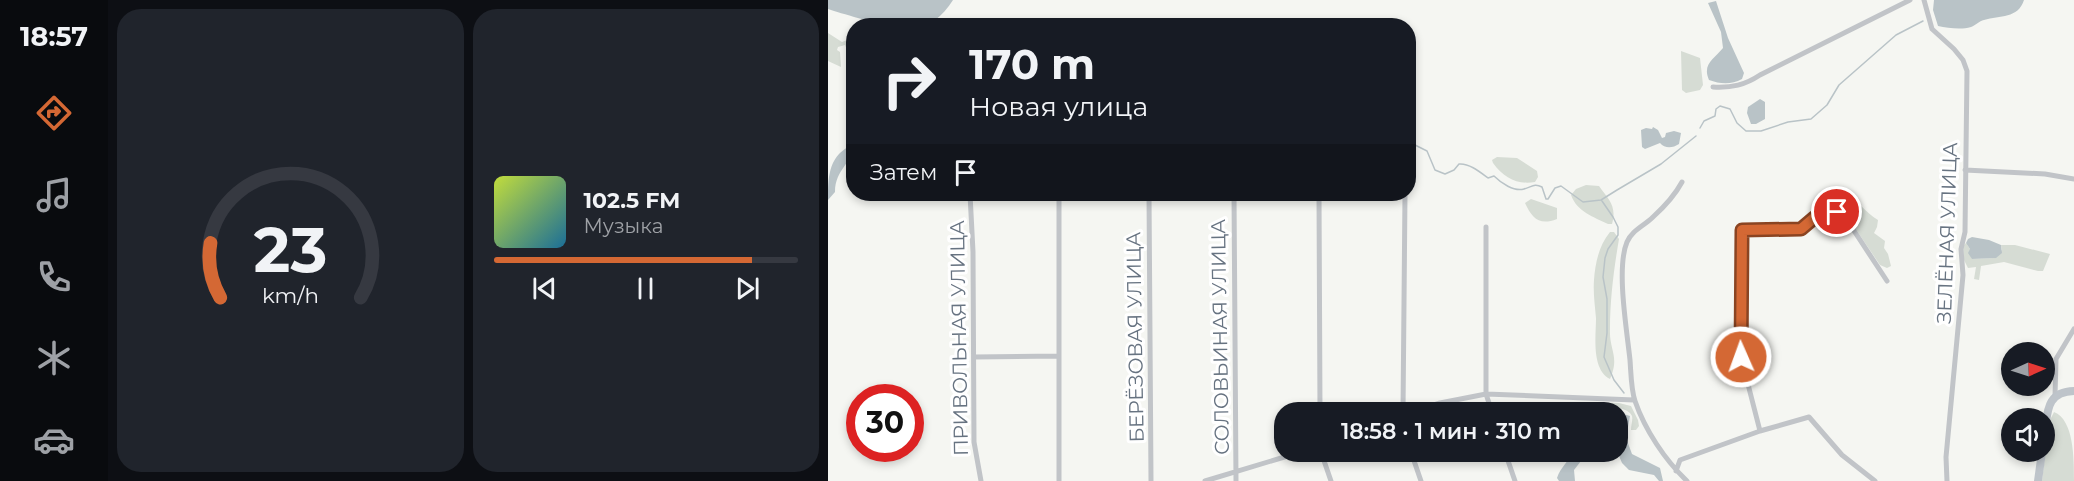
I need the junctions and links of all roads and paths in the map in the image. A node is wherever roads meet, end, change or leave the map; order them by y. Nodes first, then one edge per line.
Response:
1 (1910, 0) edge
2 (1924, 0) edge
3 (1713, 87) dead end
4 (1965, 170) junction
5 (2074, 179) edge
6 (1682, 182) dead end
7 (970, 201) edge
8 (1059, 201) edge
9 (1149, 201) edge
10 (1234, 201) edge
11 (1319, 201) edge
12 (1405, 201) edge
13 (1486, 227) dead end
14 (1887, 281) dead end
15 (2074, 329) edge
16 (1058, 356) junction
17 (974, 357) junction
18 (2074, 391) edge
19 (1486, 394) junction
20 (2055, 396) junction
21 (1634, 400) junction
22 (1320, 402) edge
23 (1403, 402) edge
24 (1445, 402) edge
25 (1489, 402) edge
26 (2048, 408) edge
27 (1761, 431) junction
28 (1274, 460) edge
29 (1325, 462) edge
30 (1414, 462) edge
31 (1508, 462) edge
32 (2041, 462) edge
33 (1676, 471) junction
34 (1236, 472) junction
35 (981, 481) edge
36 (1059, 481) edge
37 (1151, 481) edge
38 (1205, 481) edge
39 (1236, 481) edge
40 (1331, 481) edge
41 (1421, 481) edge
42 (1515, 481) edge
43 (1687, 481) edge
44 (1875, 481) edge
45 (1947, 481) edge
46 (2038, 481) edge

1 - 3 street
2 - 4 street, ЗЕЛЁНАЯ УЛИЦА
4 - 5 street
4 - 45 street, ЗЕЛЁНАЯ УЛИЦА
6 - 21 street
7 - 17 street, ПРИВОЛЬНАЯ УЛИЦА
8 - 16 street
9 - 37 street, БЕРЁЗОВАЯ УЛИЦА
10 - 34 street, СОЛОВЬИНАЯ УЛИЦА
11 - 22 street
12 - 23 street
13 - 19 street
14 - 27 street
15 - 20 street
16 - 17 street
16 - 36 street
17 - 35 street, ПРИВОЛЬНАЯ УЛИЦА
18 - 20 main road
19 - 21 street
19 - 24 street
19 - 25 street
20 - 26 main road
21 - 33 street
27 - 33 street
27 - 44 street
28 - 34 street
29 - 40 street
30 - 41 street
31 - 42 street
32 - 46 main road
33 - 43 street
34 - 38 street
34 - 39 street, СОЛОВЬИНАЯ УЛИЦА

